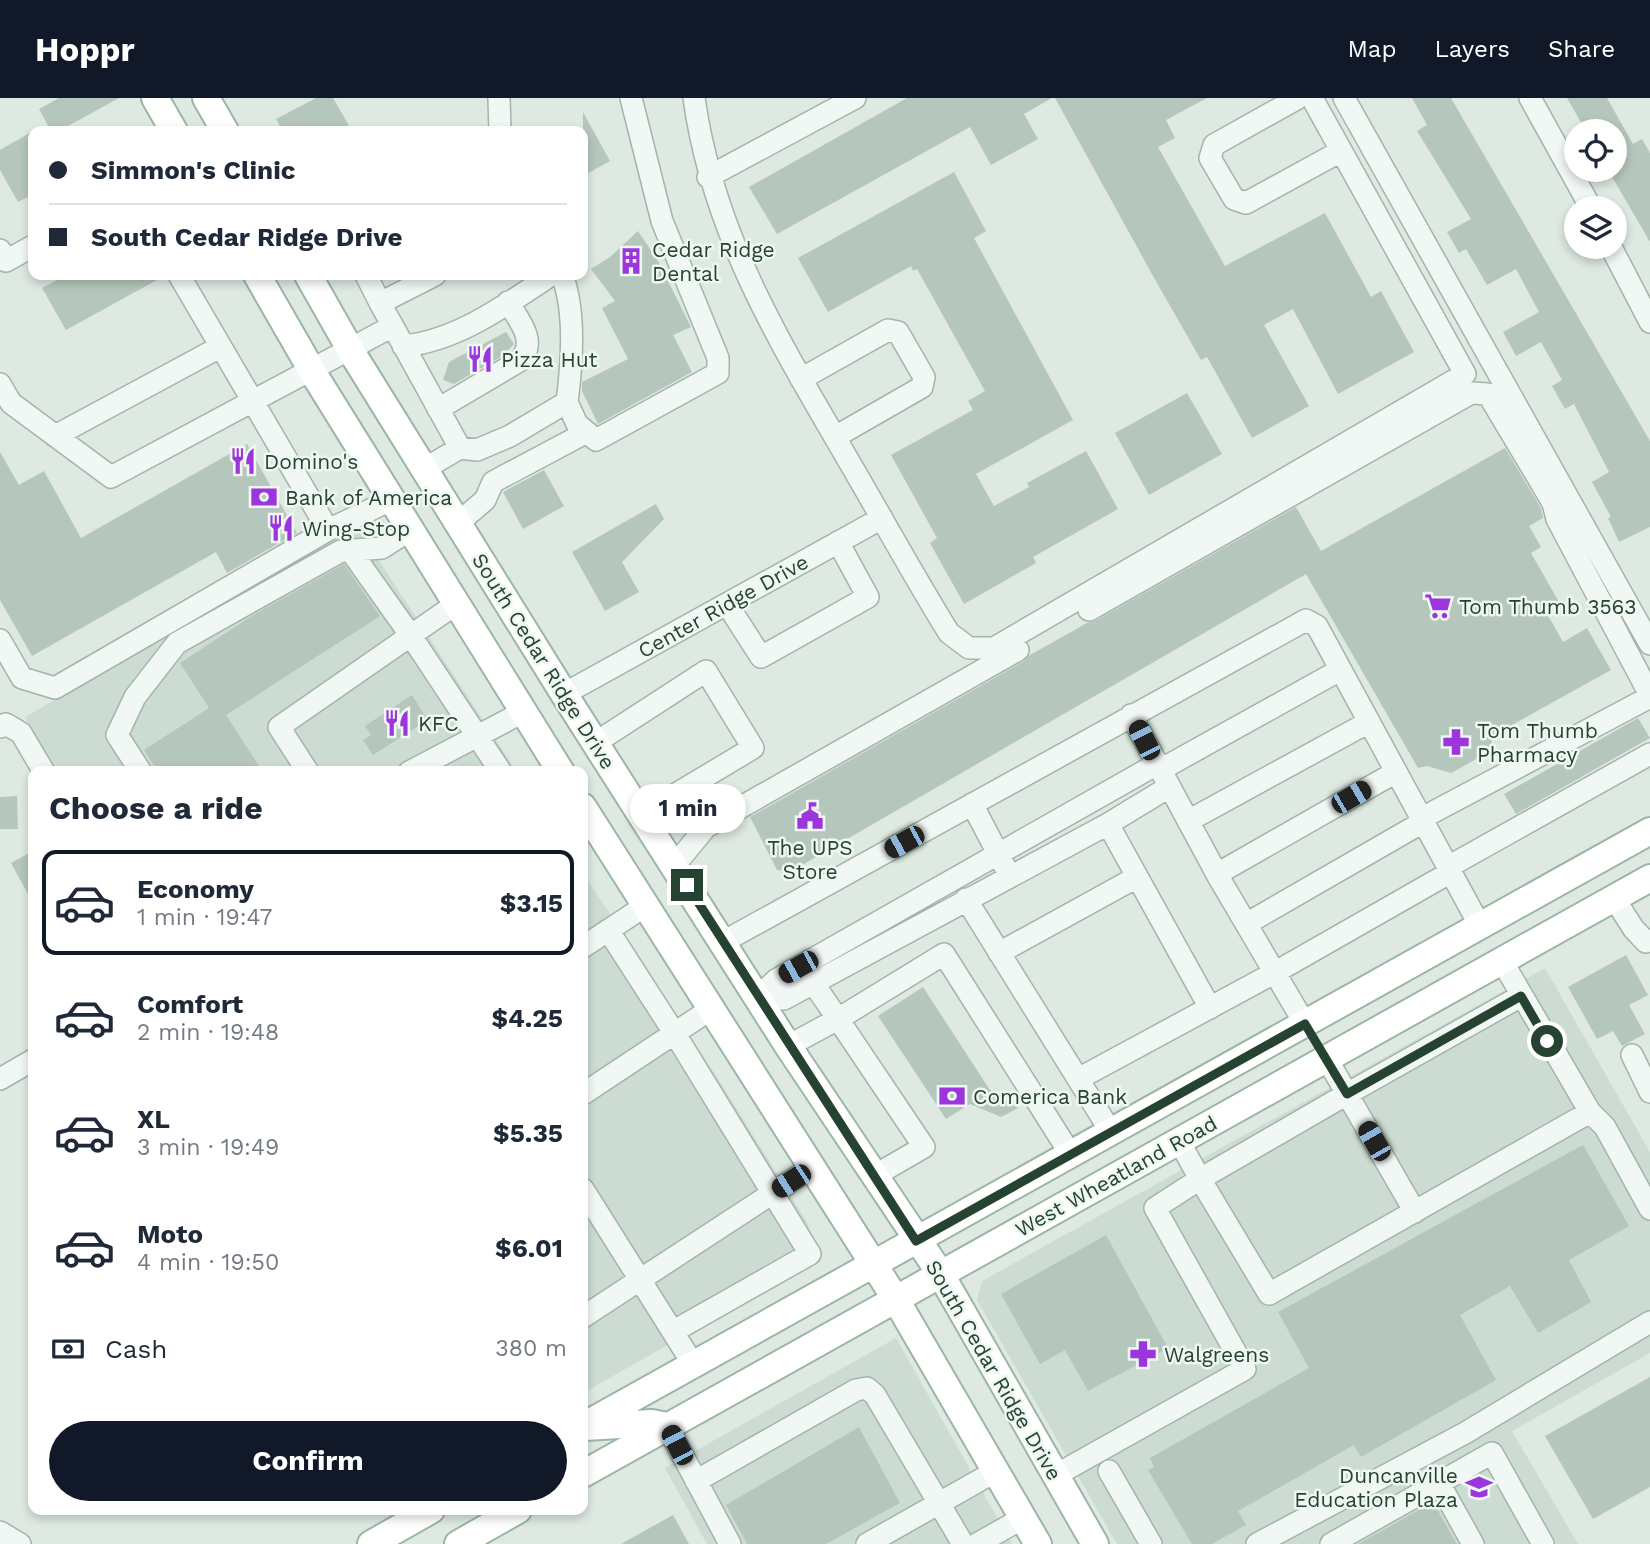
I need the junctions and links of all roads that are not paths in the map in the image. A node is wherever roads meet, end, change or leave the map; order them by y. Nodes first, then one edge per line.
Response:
1 (155, 98) edge
2 (499, 98) edge
3 (631, 98) edge
4 (694, 98) edge
5 (855, 98) edge
6 (1298, 98) edge
7 (1312, 98) edge
8 (1344, 98) edge
9 (1530, 98) edge
10 (209, 99) edge
11 (171, 126) edge
12 (222, 126) edge
13 (500, 126) edge
14 (1341, 151) junction
15 (708, 177) junction
16 (1584, 196) edge
17 (28, 249) edge
18 (0, 250) edge
19 (1617, 259) edge
20 (181, 280) edge
21 (260, 280) edge
22 (311, 280) edge
23 (368, 280) edge
24 (425, 280) edge
25 (543, 280) edge
26 (564, 280) edge
27 (508, 302) junction
28 (380, 303) junction
29 (1650, 322) edge
30 (391, 327) junction
31 (403, 346) junction
32 (220, 347) junction
33 (350, 348) junction
34 (311, 369) junction
35 (801, 379) junction
36 (0, 384) edge
37 (251, 401) junction
38 (567, 402) junction
39 (438, 409) junction
40 (587, 432) junction
41 (55, 436) junction
42 (835, 438) junction
43 (460, 448) junction
44 (424, 468) junction
45 (391, 500) junction
46 (882, 518) junction
47 (458, 523) junction
48 (328, 530) junction
49 (410, 530) junction
50 (838, 542) junction
51 (350, 550) junction
52 (456, 604) junction
53 (727, 604) junction
54 (411, 636) junction
55 (0, 640) edge
56 (1650, 645) edge
57 (1340, 670) junction
58 (564, 694) junction
59 (1650, 696) edge
60 (523, 712) junction
61 (1132, 715) junction
62 (1369, 722) junction
63 (0, 727) edge
64 (476, 736) junction
65 (595, 743) junction
66 (1650, 754) edge
67 (40, 766) edge
68 (137, 766) edge
69 (304, 766) edge
70 (420, 766) edge
71 (497, 766) edge
72 (557, 766) edge
73 (1396, 772) junction
74 (1162, 773) junction
75 (972, 804) junction
76 (588, 815) edge
77 (641, 815) junction
78 (1422, 820) junction
79 (1188, 821) junction
80 (1108, 824) junction
81 (1650, 831) edge
82 (998, 854) junction
83 (674, 866) junction
84 (1450, 870) junction
85 (1217, 874) junction
86 (1010, 876) junction
87 (1137, 877) junction
88 (1650, 878) edge
89 (1614, 898) junction
90 (966, 900) junction
91 (645, 906) junction
92 (1246, 924) junction
93 (1480, 926) junction
94 (592, 934) edge
95 (1650, 940) edge
96 (723, 942) junction
97 (999, 953) junction
98 (1502, 961) junction
99 (1274, 973) junction
100 (813, 983) junction
101 (1521, 996) junction
102 (757, 998) junction
103 (1210, 1008) junction
104 (711, 1009) junction
105 (838, 1019) junction
106 (1305, 1024) junction
107 (676, 1034) junction
108 (788, 1046) junction
109 (1632, 1055) dead end
110 (1327, 1059) junction
111 (28, 1063) edge
112 (0, 1079) edge
113 (1077, 1079) junction
114 (588, 1091) edge
115 (1650, 1092) edge
116 (1347, 1094) junction
117 (1590, 1112) junction
118 (1111, 1132) junction
119 (1178, 1141) junction
120 (1071, 1155) junction
121 (811, 1168) junction
122 (874, 1176) junction
123 (1200, 1179) junction
124 (771, 1194) junction
125 (588, 1197) edge
126 (1650, 1209) edge
127 (1415, 1212) junction
128 (916, 1241) junction
129 (872, 1264) junction
130 (940, 1273) junction
131 (642, 1279) junction
132 (895, 1298) junction
133 (588, 1314) edge
134 (1650, 1322) edge
135 (674, 1331) junction
136 (693, 1364) junction
137 (588, 1424) edge
138 (667, 1426) junction
139 (588, 1427) edge
140 (588, 1471) edge
141 (996, 1471) junction
142 (1109, 1471) dead end
143 (1056, 1475) junction
144 (696, 1481) junction
145 (1439, 1483) junction
146 (939, 1503) junction
147 (423, 1515) edge
148 (509, 1515) edge
149 (1023, 1518) junction
150 (0, 1532) edge
151 (383, 1541) edge
152 (19, 1544) edge
153 (458, 1544) edge
154 (730, 1544) edge
155 (867, 1544) edge
156 (963, 1544) edge
157 (977, 1544) edge
158 (1038, 1544) edge
159 (1095, 1544) edge
160 (1151, 1544) edge
161 (1257, 1544) edge
162 (1331, 1544) edge
163 (1474, 1544) edge
164 (1543, 1544) edge

1 - 11 main road
2 - 13 street
3 - 40 street
4 - 15 street
5 - 15 street
6 - 14 street
7 - 14 street
8 - 56 street
9 - 16 street
10 - 12 main road
14 - 46 street
15 - 35 street
17 - 18 street
19 - 29 street
20 - 32 street
21 - 34 main road
22 - 33 main road, South Cedar Ridge Drive
23 - 28 street
24 - 28 street
25 - 27 street
26 - 38 street
27 - 31 street
27 - 39 street
28 - 30 street
30 - 31 street
30 - 33 street
31 - 39 street
32 - 37 street
32 - 41 street
33 - 34 street
33 - 44 main road, South Cedar Ridge Drive
34 - 37 street
34 - 45 main road
35 - 42 street
35 - 42 street
36 - 41 street
37 - 41 street
37 - 48 street
38 - 40 street
38 - 43 street
39 - 43 street
40 - 47 street
42 - 46 street
43 - 44 street
44 - 47 main road, South Cedar Ridge Drive
45 - 48 street
45 - 49 main road
46 - 50 street, Center Ridge Drive
47 - 58 main road, South Cedar Ridge Drive
48 - 55 street
49 - 51 street
49 - 52 main road
50 - 53 street, Center Ridge Drive
50 - 53 street
51 - 54 street
51 - 68 street
52 - 54 street
52 - 60 main road
53 - 58 street, Center Ridge Drive
54 - 64 street
54 - 69 street
57 - 61 street
57 - 62 street
57 - 74 street
58 - 60 main road
58 - 65 main road, South Cedar Ridge Drive
59 - 78 street
59 - 83 street
60 - 64 street
60 - 72 main road
61 - 74 street
61 - 75 street
62 - 73 street
62 - 79 street
63 - 67 street
64 - 70 street
64 - 71 street
65 - 77 main road, South Cedar Ridge Drive
65 - 77 street
66 - 84 street
73 - 78 street
73 - 85 street
74 - 79 street
74 - 80 street
74 - 82 street
75 - 82 street
75 - 96 street
76 - 91 main road
77 - 83 main road, South Cedar Ridge Drive
78 - 84 street
78 - 92 street
79 - 85 street
80 - 86 street
80 - 87 street
81 - 93 main road, West Wheatland Road
82 - 86 street
82 - 102 street
83 - 96 main road, South Cedar Ridge Drive
84 - 93 street
84 - 99 street
85 - 92 street
86 - 90 street
87 - 97 street
87 - 103 street
88 - 89 main road, West Wheatland Road
89 - 95 street
89 - 98 main road, West Wheatland Road
90 - 97 street
90 - 100 street
91 - 94 street
91 - 104 main road
92 - 99 street
93 - 106 main road, West Wheatland Road
94 - 107 street
96 - 102 main road, South Cedar Ridge Drive
97 - 113 street
98 - 101 street
98 - 110 main road, West Wheatland Road
99 - 103 street
99 - 106 street
100 - 102 street
100 - 105 street
101 - 116 street
101 - 117 street
102 - 104 main road
102 - 108 main road, South Cedar Ridge Drive
103 - 113 street
104 - 107 street
104 - 121 main road
105 - 108 street
105 - 120 street
105 - 122 street
106 - 110 main road
106 - 118 main road, West Wheatland Road
107 - 114 street
107 - 124 street
108 - 122 main road, South Cedar Ridge Drive
109 - 115 street
110 - 116 street
110 - 119 main road, West Wheatland Road
111 - 112 street
113 - 118 street
116 - 123 street
116 - 127 street
117 - 126 street
117 - 127 street
118 - 120 main road, West Wheatland Road
119 - 123 street
119 - 130 main road, West Wheatland Road
120 - 128 main road, West Wheatland Road
121 - 124 street
121 - 129 main road
122 - 128 main road, South Cedar Ridge Drive
123 - 127 street
123 - 143 street
124 - 131 street
124 - 135 street
125 - 131 street
128 - 129 main road, West Wheatland Road
128 - 130 main road, South Cedar Ridge Drive
129 - 132 main road
129 - 136 main road, West Wheatland Road
130 - 132 main road, West Wheatland Road
130 - 143 main road, South Cedar Ridge Drive
131 - 133 street
131 - 135 street
132 - 138 main road, West Wheatland Road
132 - 141 main road
134 - 161 street
135 - 136 street
136 - 137 main road, West Wheatland Road
138 - 139 main road
138 - 140 main road, West Wheatland Road
138 - 144 street
141 - 146 street
141 - 149 main road
142 - 160 street
143 - 159 main road, South Cedar Ridge Drive
144 - 146 street
144 - 154 street
145 - 162 street
145 - 163 street
145 - 164 street
146 - 155 street
146 - 156 street
147 - 151 main road
148 - 153 main road
149 - 157 street
149 - 158 main road
150 - 152 street

